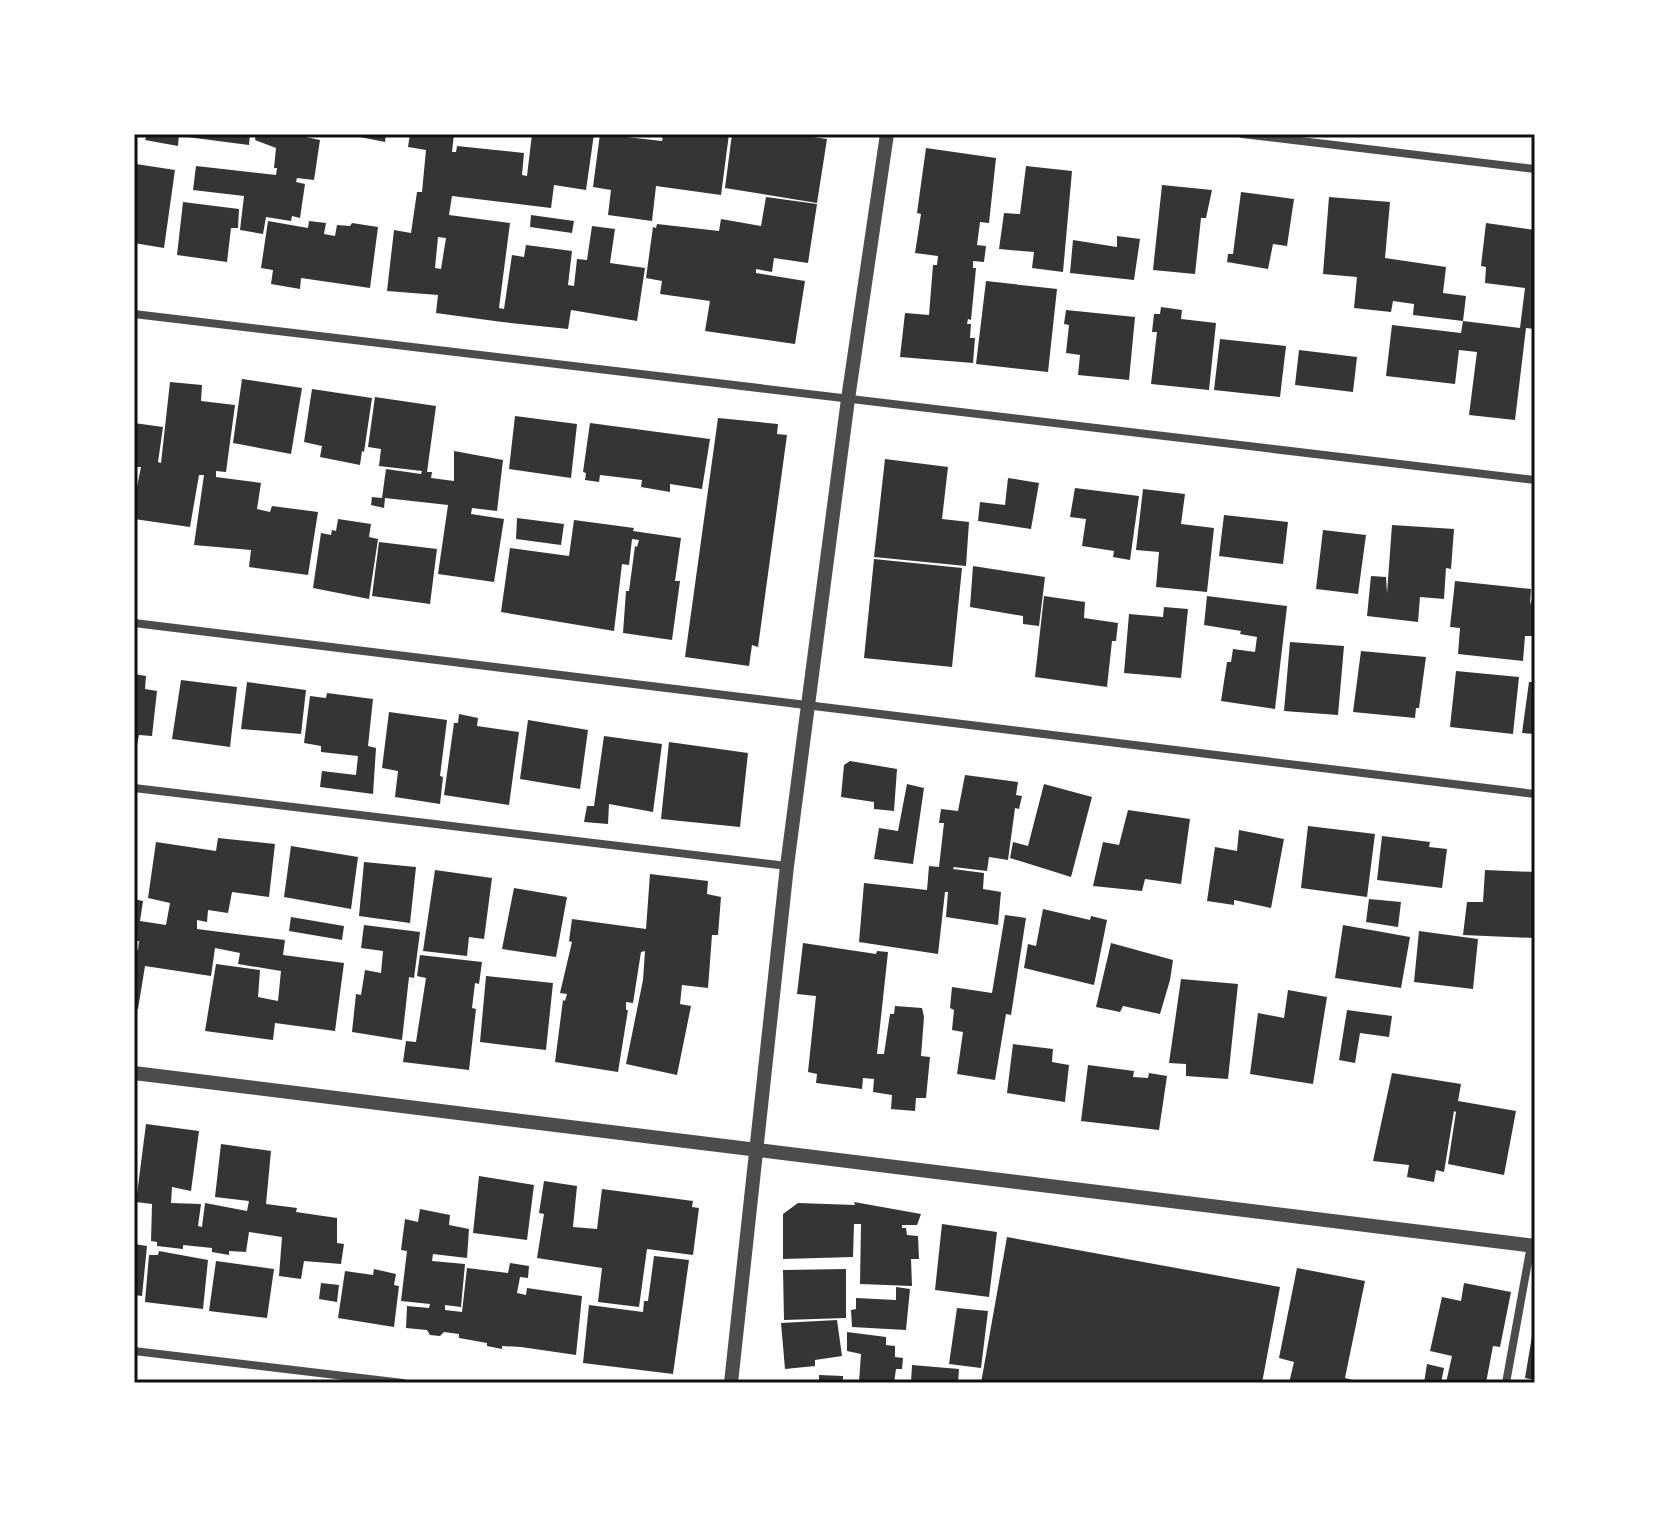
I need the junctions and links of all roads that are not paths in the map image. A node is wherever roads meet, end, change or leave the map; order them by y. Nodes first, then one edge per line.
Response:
1 (887, 134) edge
2 (1242, 134) edge
3 (1535, 169) edge
4 (134, 314) edge
5 (848, 399) junction
6 (1535, 480) edge
7 (134, 623) edge
8 (807, 705) junction
9 (134, 788) edge
10 (1535, 794) edge
11 (787, 866) junction
12 (134, 1073) edge
13 (755, 1149) junction
14 (1533, 1245) edge
15 (134, 1351) edge
16 (403, 1383) edge
17 (731, 1383) edge
18 (1506, 1383) edge

1 - 5 street
2 - 3 street
4 - 5 street
5 - 6 street
5 - 8 street
7 - 8 street
8 - 10 street
8 - 11 street
9 - 11 street
11 - 13 street
12 - 13 street
13 - 14 street
13 - 17 street
14 - 18 street
15 - 16 street

